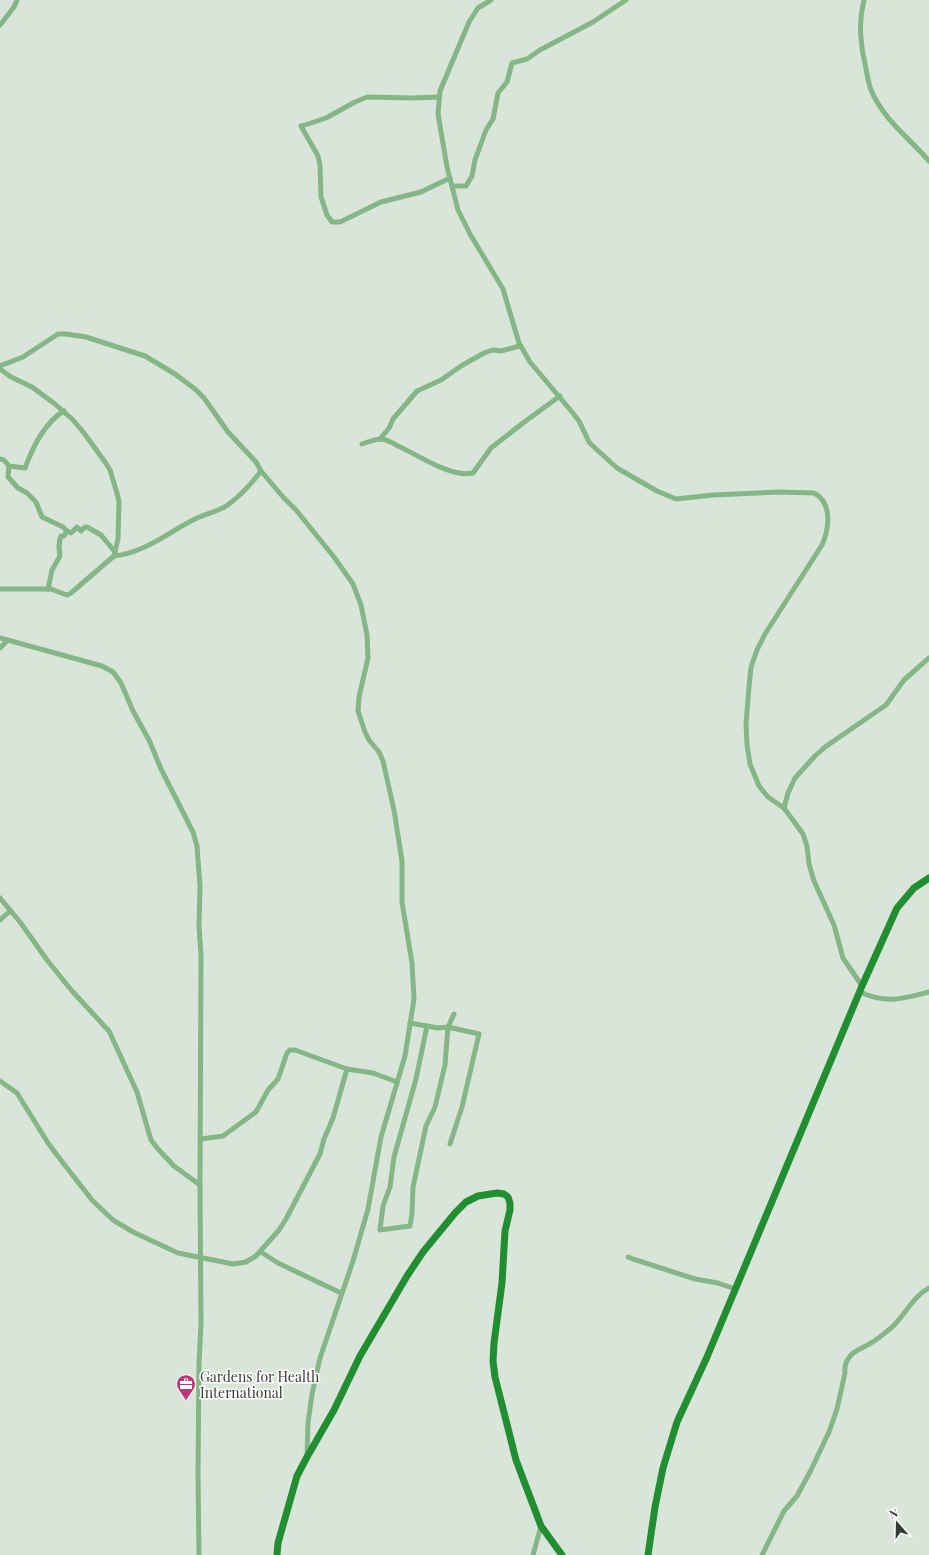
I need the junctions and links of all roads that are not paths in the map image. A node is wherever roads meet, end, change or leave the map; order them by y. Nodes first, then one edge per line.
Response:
1 (17, 0) edge
2 (491, 0) edge
3 (626, 0) edge
4 (864, 0) edge
5 (0, 25) edge
6 (439, 97) junction
7 (929, 160) edge
8 (450, 178) junction
9 (452, 186) junction
10 (520, 346) junction
11 (0, 368) edge
12 (560, 396) junction
13 (64, 411) junction
14 (380, 439) junction
15 (362, 444) dead end
16 (0, 459) edge
17 (9, 466) junction
18 (261, 471) junction
19 (67, 531) junction
20 (115, 554) junction
21 (0, 588) edge
22 (48, 588) junction
23 (0, 638) edge
24 (8, 640) junction
25 (0, 648) edge
26 (929, 658) edge
27 (784, 808) junction
28 (929, 878) edge
29 (0, 898) edge
30 (10, 911) junction
31 (0, 920) edge
32 (861, 989) junction
33 (929, 992) edge
34 (454, 1014) dead end
35 (410, 1023) junction
36 (427, 1026) junction
37 (448, 1027) junction
38 (347, 1069) junction
39 (0, 1081) edge
40 (397, 1082) junction
41 (201, 1139) junction
42 (450, 1144) dead end
43 (200, 1185) junction
44 (261, 1252) junction
45 (628, 1257) dead end
46 (200, 1258) junction
47 (929, 1288) edge
48 (735, 1289) junction
49 (341, 1293) junction
50 (307, 1457) junction
51 (541, 1526) junction
52 (199, 1555) edge
53 (277, 1555) edge
54 (533, 1555) edge
55 (562, 1555) edge
56 (648, 1555) edge
57 (762, 1555) edge

1 - 5 street
2 - 6 street
3 - 9 street
4 - 7 street
6 - 8 street
6 - 8 street
8 - 9 street
9 - 10 street
10 - 12 street
10 - 14 street
11 - 13 street
11 - 18 street
12 - 14 street
12 - 27 street
13 - 17 street
13 - 20 street
14 - 15 street
16 - 17 street
17 - 19 street
18 - 20 street
18 - 35 street
19 - 20 street
19 - 22 street
20 - 22 street
21 - 22 street
23 - 24 street
24 - 25 street
24 - 41 street
26 - 27 street
27 - 32 street
28 - 32 main road
29 - 30 street
30 - 31 street
30 - 43 street
32 - 33 street
32 - 48 main road
34 - 37 street
35 - 36 street
35 - 40 street
36 - 37 street
36 - 37 street
37 - 42 street
38 - 40 street
38 - 41 street
38 - 44 street
39 - 46 street
40 - 49 street
41 - 43 street
43 - 46 street
44 - 46 street
44 - 49 street
45 - 48 street
46 - 52 street
47 - 57 street
48 - 56 main road
49 - 50 street
50 - 51 main road
50 - 53 main road
51 - 54 street
51 - 55 main road

